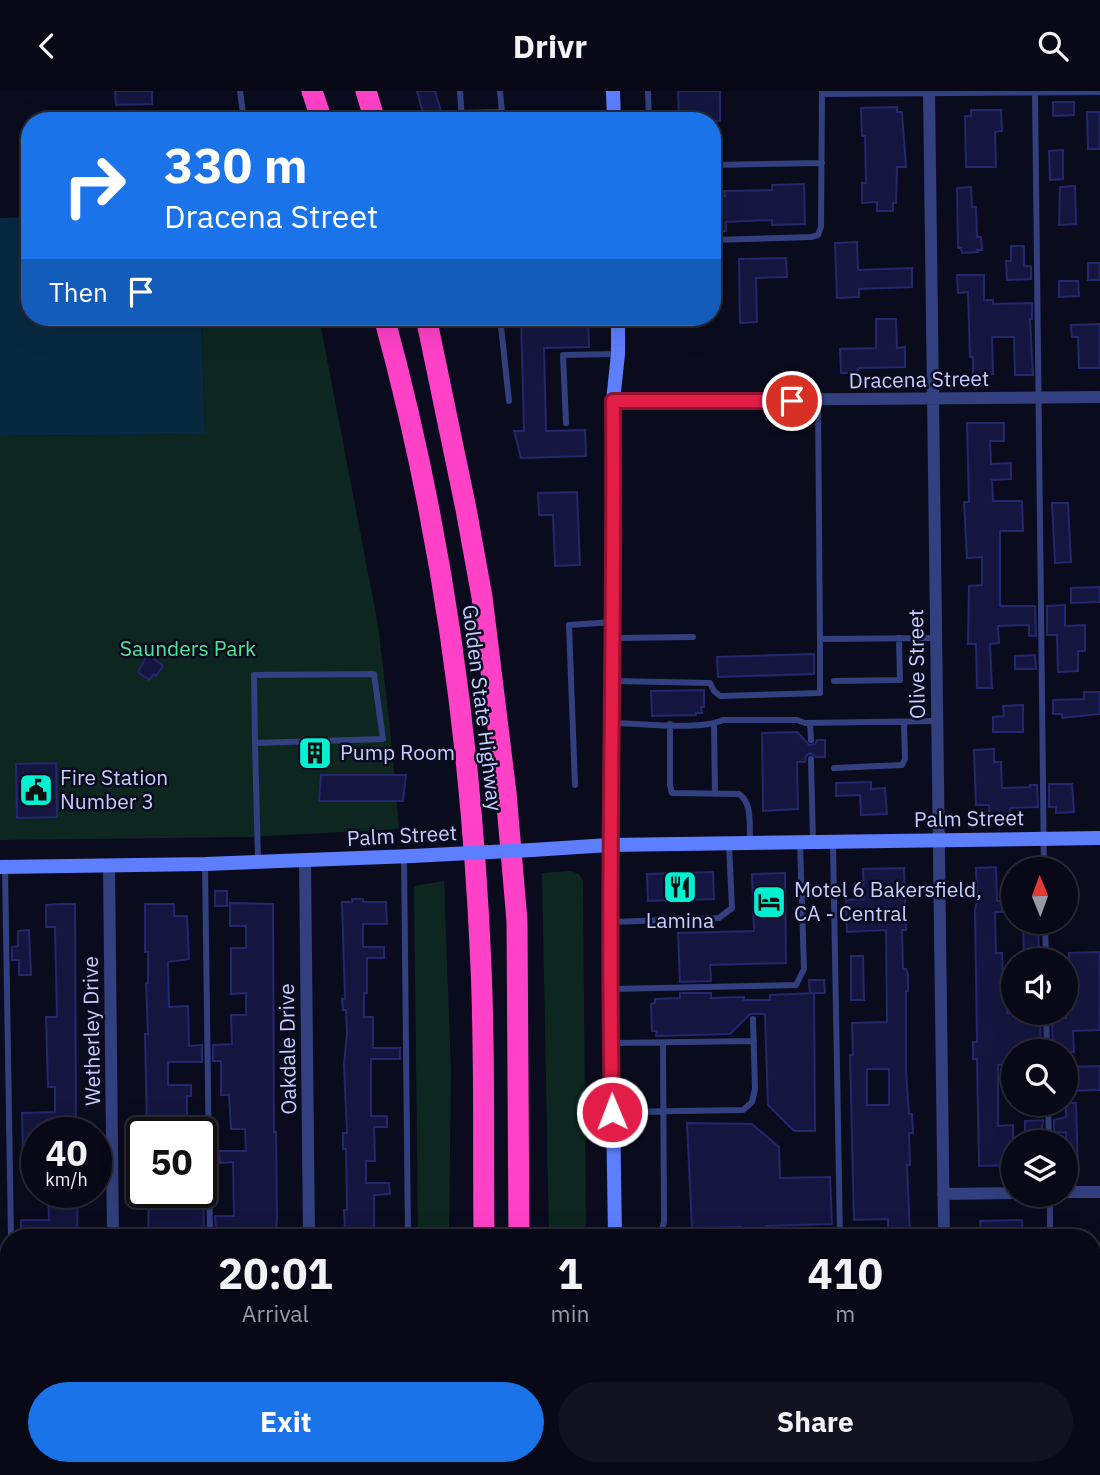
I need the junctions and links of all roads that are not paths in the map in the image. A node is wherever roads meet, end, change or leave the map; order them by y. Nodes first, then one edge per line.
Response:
1 (240, 91) edge
2 (312, 91) edge
3 (366, 91) edge
4 (460, 91) edge
5 (500, 91) edge
6 (613, 91) edge
7 (648, 91) edge
8 (822, 92) edge
9 (929, 92) edge
10 (1035, 92) edge
11 (1100, 92) edge
12 (243, 112) edge
13 (319, 112) edge
14 (372, 112) edge
15 (462, 112) edge
16 (502, 112) edge
17 (614, 112) edge
18 (649, 112) edge
19 (822, 163) junction
20 (721, 165) edge
21 (721, 240) edge
22 (386, 326) edge
23 (428, 326) edge
24 (501, 326) edge
25 (618, 326) edge
26 (618, 353) junction
27 (1100, 397) edge
28 (1040, 398) junction
29 (933, 399) junction
30 (509, 401) dead end
31 (613, 401) junction
32 (818, 401) junction
33 (566, 423) dead end
34 (614, 622) junction
35 (693, 637) dead end
36 (613, 638) junction
37 (899, 638) junction
38 (936, 638) junction
39 (820, 639) junction
40 (612, 681) junction
41 (834, 681) dead end
42 (937, 721) junction
43 (904, 722) junction
44 (612, 723) junction
45 (810, 723) junction
46 (715, 724) junction
47 (670, 725) junction
48 (811, 740) dead end
49 (255, 743) junction
50 (811, 759) dead end
51 (834, 768) dead end
52 (575, 785) dead end
53 (715, 794) junction
54 (1100, 838) edge
55 (1043, 839) junction
56 (938, 840) junction
57 (833, 841) junction
58 (806, 842) junction
59 (729, 843) junction
60 (750, 843) junction
61 (609, 845) junction
62 (408, 857) junction
63 (1044, 857) edge
64 (305, 861) junction
65 (258, 862) junction
66 (205, 864) junction
67 (109, 866) junction
68 (3, 867) edge
69 (612, 922) junction
70 (612, 989) junction
71 (753, 1019) dead end
72 (754, 1041) junction
73 (611, 1043) junction
74 (663, 1043) junction
75 (482, 1105) junction
76 (612, 1112) junction
77 (664, 1112) junction
78 (1078, 1192) edge
79 (1100, 1192) edge
80 (1001, 1193) edge
81 (943, 1194) junction
82 (1050, 1207) edge
83 (11, 1229) edge
84 (113, 1229) edge
85 (210, 1229) edge
86 (309, 1229) edge
87 (408, 1229) edge
88 (471, 1229) edge
89 (484, 1229) edge
90 (519, 1229) edge
91 (615, 1229) edge
92 (662, 1229) edge
93 (840, 1229) edge
94 (944, 1229) edge
95 (1050, 1229) edge

1 - 12 lane
2 - 13 highway
3 - 14 highway
4 - 15 lane
5 - 16 lane
6 - 17 street
7 - 18 lane
8 - 9 lane
8 - 19 lane
9 - 10 lane
9 - 29 street, Olive Street
10 - 11 lane
10 - 28 lane
19 - 20 lane
19 - 21 lane
22 - 75 highway, Golden State Highway
23 - 90 highway, Golden State Highway
24 - 30 lane
25 - 26 street
26 - 31 street
26 - 33 lane
27 - 28 street, Dracena Street
28 - 29 street, Dracena Street
28 - 55 lane
29 - 32 street, Dracena Street
29 - 38 street, Olive Street
31 - 32 street, Dracena Street
31 - 34 street
32 - 39 lane
34 - 36 street
34 - 52 lane
35 - 36 lane
36 - 40 street
37 - 38 lane
37 - 39 lane
37 - 41 lane
38 - 42 street, Olive Street
39 - 40 lane
40 - 44 street
42 - 43 lane
42 - 56 street, Olive Street
43 - 45 lane
43 - 51 lane
44 - 47 lane
44 - 61 street
45 - 46 lane
45 - 48 lane
46 - 47 lane
46 - 53 lane
47 - 53 lane
49 - 49 lane
49 - 65 lane
50 - 58 lane
53 - 60 lane
54 - 55 street, Palm Street
55 - 56 street, Palm Street
55 - 63 lane
56 - 57 street, Palm Street
56 - 81 street, Olive Street
57 - 58 street, Palm Street
57 - 93 lane
58 - 60 street, Palm Street
58 - 70 lane
59 - 60 street, Palm Street
59 - 61 street, Palm Street
59 - 69 lane
61 - 62 street, Palm Street, bridge
61 - 69 street
62 - 64 street, Palm Street
62 - 87 lane
64 - 65 street, Palm Street
64 - 86 street, Oakdale Drive
65 - 66 street, Palm Street
66 - 67 street, Palm Street
66 - 85 lane
67 - 68 street, Palm Street
67 - 84 street, Wetherley Drive
68 - 83 lane
69 - 70 street
70 - 73 street
71 - 72 lane
72 - 74 lane
72 - 77 lane
73 - 74 lane
73 - 76 street
74 - 77 lane
75 - 88 highway
75 - 89 highway, Golden State Highway
76 - 77 lane
76 - 91 street
77 - 92 lane
78 - 79 street
80 - 81 street
81 - 94 street, Olive Street
82 - 95 lane

